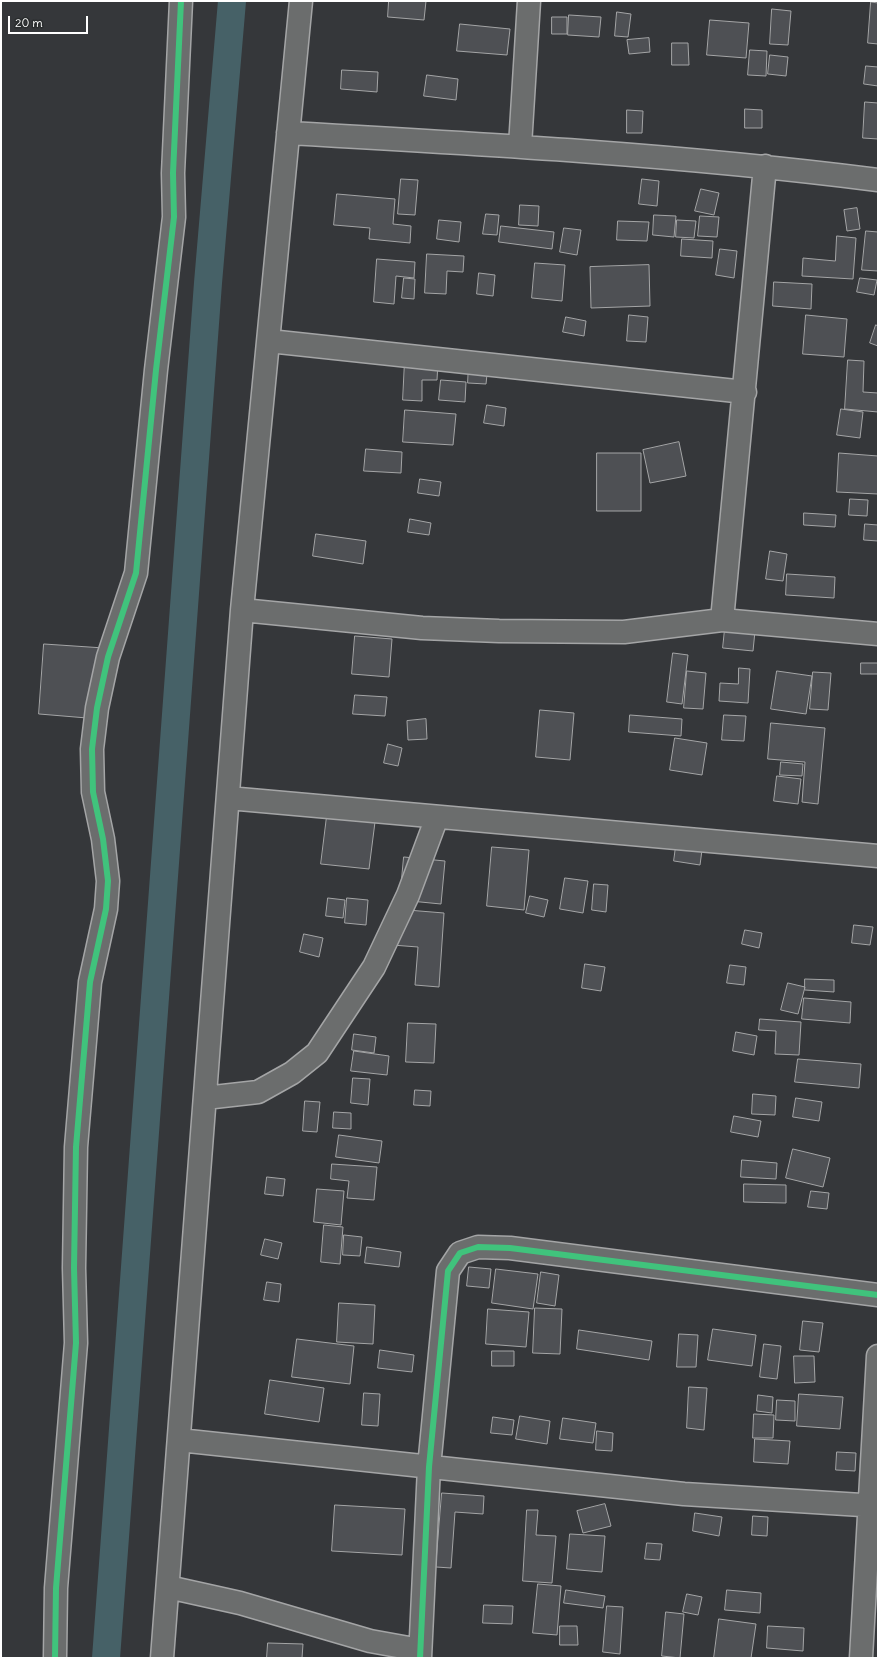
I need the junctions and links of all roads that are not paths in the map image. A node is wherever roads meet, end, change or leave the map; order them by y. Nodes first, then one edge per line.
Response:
1 (181, 1) edge
2 (301, 1) edge
3 (529, 1) edge
4 (288, 133) junction
5 (520, 146) junction
6 (765, 166) junction
7 (878, 180) edge
8 (269, 341) junction
9 (745, 392) junction
10 (242, 610) junction
11 (722, 620) junction
12 (878, 634) edge
13 (228, 798) junction
14 (437, 817) junction
15 (878, 856) edge
16 (205, 1098) junction
17 (878, 1295) edge
18 (878, 1356) edge
19 (179, 1440) junction
20 (430, 1467) junction
21 (873, 1506) edge
22 (168, 1587) junction
23 (420, 1654) edge
24 (55, 1658) edge
25 (162, 1658) edge
26 (861, 1658) edge

1 - 24 street
2 - 4 street
3 - 5 street
4 - 5 street
4 - 8 street
5 - 6 street
6 - 7 street
6 - 9 street
8 - 9 street
8 - 10 street
9 - 11 street
10 - 11 street
10 - 13 street
11 - 12 street
13 - 14 street
13 - 16 street
14 - 15 street
14 - 16 street
16 - 19 street
17 - 20 street
18 - 21 street
19 - 20 street
19 - 22 street
20 - 21 street
20 - 23 street
21 - 26 street
22 - 23 street
22 - 25 street

